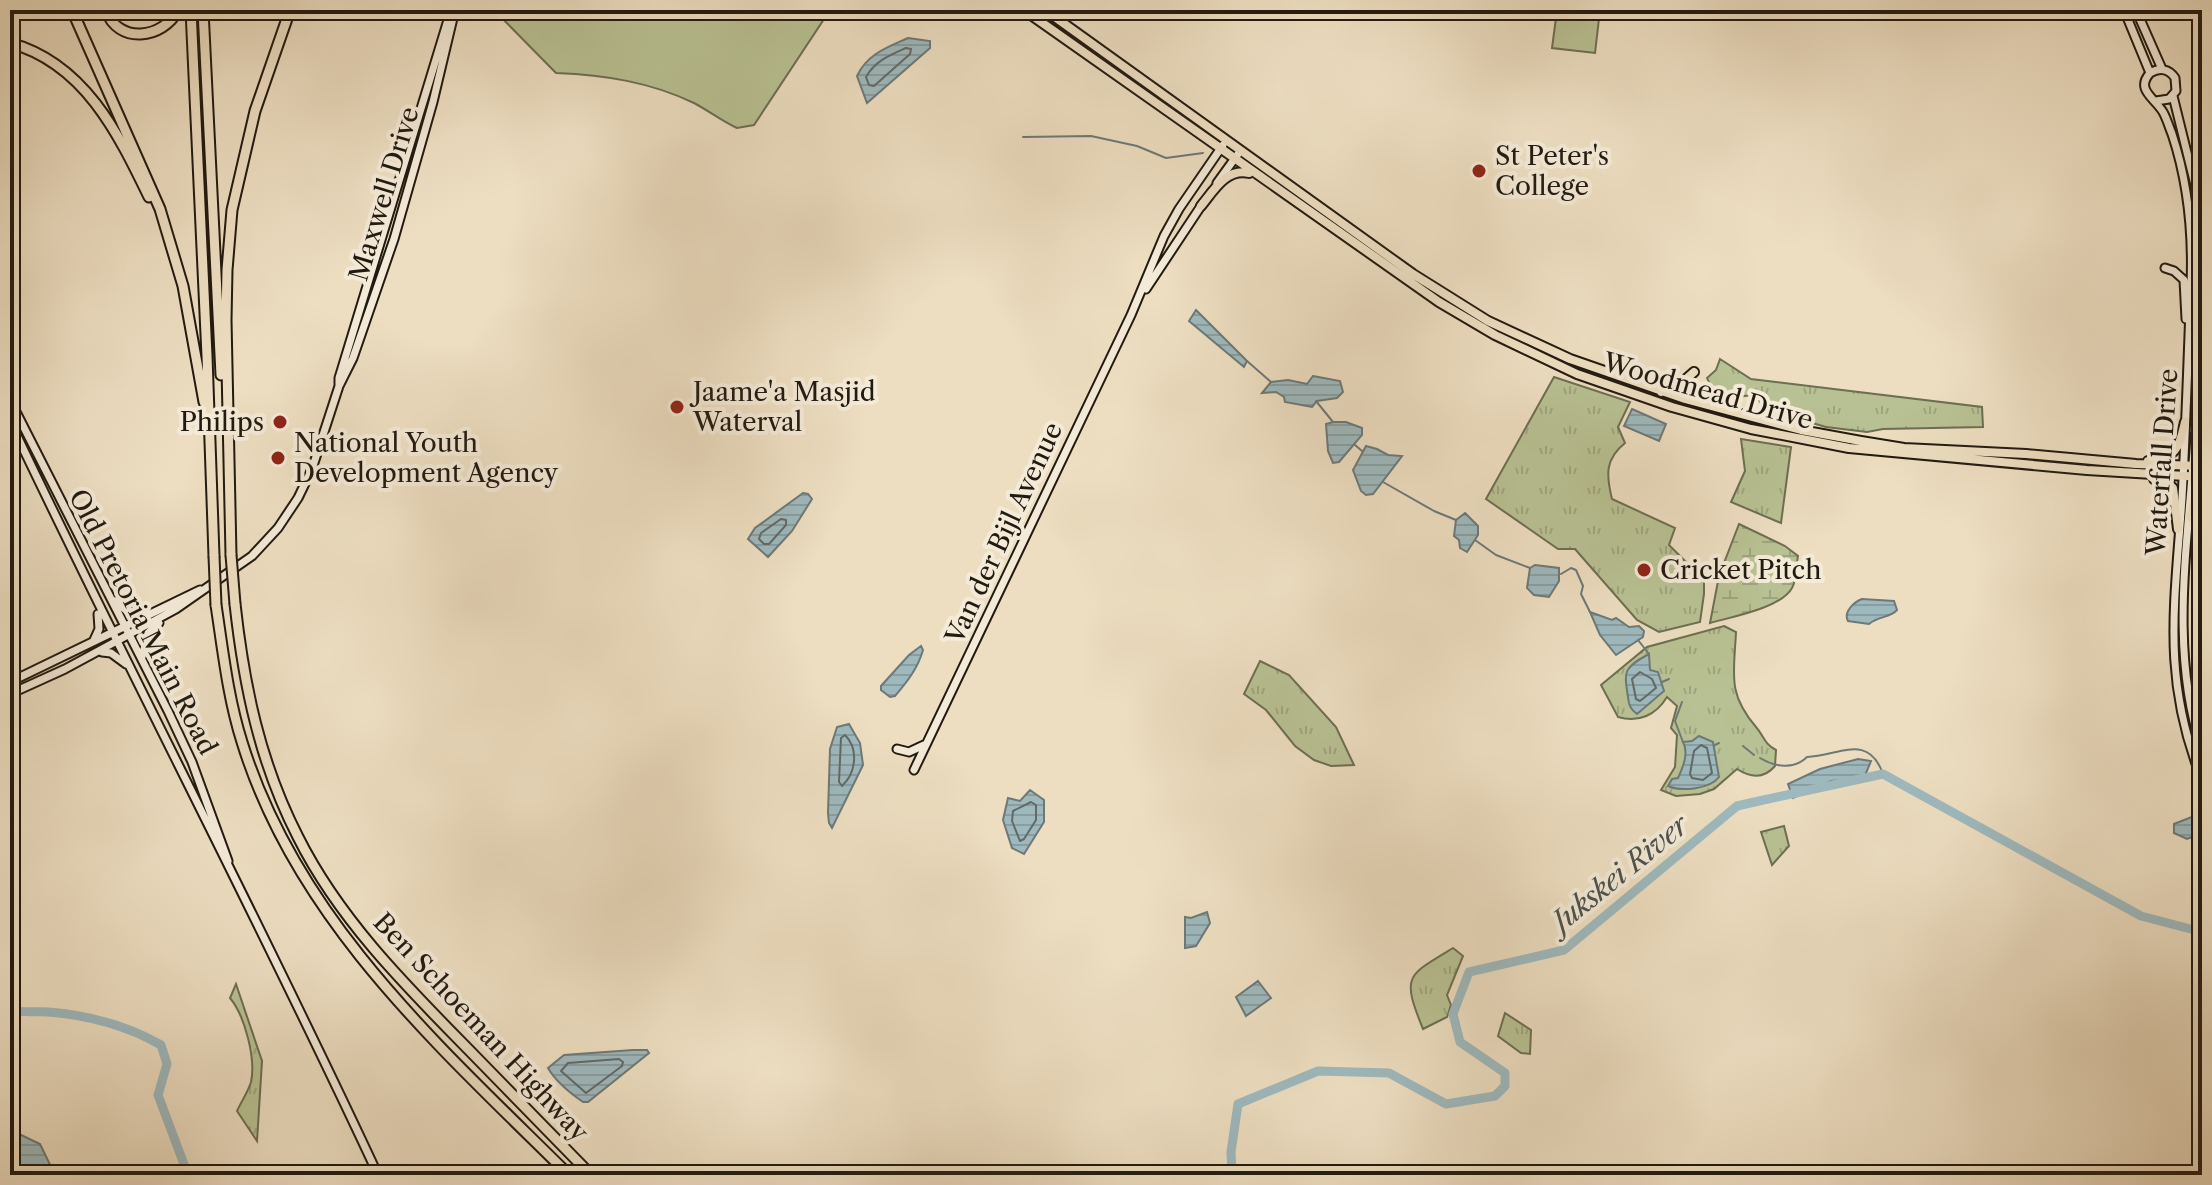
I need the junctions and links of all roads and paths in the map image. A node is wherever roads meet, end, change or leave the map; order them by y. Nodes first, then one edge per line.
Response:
1 (72, 10) edge
2 (106, 10) edge
3 (178, 10) edge
4 (191, 10) edge
5 (203, 10) edge
6 (293, 10) edge
7 (453, 10) edge
8 (1024, 10) edge
9 (1045, 10) edge
10 (2124, 10) edge
11 (2136, 10) edge
12 (10, 43) edge
13 (2162, 69) junction
14 (2150, 73) junction
15 (2173, 96) junction
16 (2156, 101) junction
17 (1226, 140) junction
18 (1219, 149) junction
19 (1241, 151) junction
20 (1234, 159) junction
21 (1261, 178) junction
22 (2188, 205) junction
23 (1201, 206) junction
24 (168, 236) junction
25 (2202, 240) edge
26 (2165, 268) dead end
27 (1131, 315) junction
28 (2190, 349) junction
29 (2202, 353) edge
30 (2202, 365) edge
31 (1694, 372) dead end
32 (1660, 392) junction
33 (10, 400) edge
34 (2196, 408) junction
35 (10, 421) edge
36 (2185, 422) junction
37 (209, 449) junction
38 (227, 451) junction
39 (2202, 454) edge
40 (2193, 466) edge
41 (2135, 469) junction
42 (2192, 477) edge
43 (2202, 485) edge
44 (2190, 517) junction
45 (2178, 529) junction
46 (202, 590) junction
47 (111, 596) junction
48 (94, 598) junction
49 (173, 611) junction
50 (143, 616) junction
51 (125, 625) junction
52 (112, 633) junction
53 (130, 635) junction
54 (118, 642) junction
55 (90, 644) junction
56 (98, 652) junction
57 (142, 658) junction
58 (131, 669) junction
59 (10, 682) edge
60 (10, 694) edge
61 (926, 744) junction
62 (897, 749) dead end
63 (2202, 750) edge
64 (914, 770) dead end
65 (2202, 780) edge
66 (230, 867) junction
67 (378, 1175) edge
68 (569, 1175) edge
69 (591, 1175) edge

1 - 24 highway
2 - 3 highway
4 - 37 highway
5 - 38 highway
6 - 38 highway
7 - 46 main road, Maxwell Drive
8 - 18 main road, Woodmead Drive
9 - 17 main road, Woodmead Drive
10 - 14 main road
11 - 13 main road
12 - 24 highway
13 - 14 main road
13 - 15 main road
14 - 16 main road
15 - 16 main road
15 - 25 main road
16 - 22 main road, Waterfall Drive
17 - 18 main road, Van der Bijl Avenue
17 - 19 main road, Woodmead Drive
18 - 20 main road, Woodmead Drive
18 - 27 main road, Van der Bijl Avenue
19 - 20 main road, Van der Bijl Avenue
19 - 32 main road, Woodmead Drive
20 - 21 main road, Woodmead Drive
20 - 23 main road, Van der Bijl Avenue
21 - 23 main road
21 - 41 main road, Woodmead Drive
22 - 28 main road, Waterfall Drive
22 - 29 main road
23 - 27 main road, Van der Bijl Avenue
24 - 37 highway
26 - 28 main road
27 - 61 main road, Van der Bijl Avenue
28 - 36 main road, Waterfall Drive
30 - 34 main road, Waterfall Drive
31 - 32 main road
32 - 41 main road, Woodmead Drive
33 - 47 main road, Old Pretoria Main Road
34 - 39 main road
34 - 40 main road, Waterfall Drive
35 - 48 main road, Old Pretoria Main Road
36 - 40 main road, Waterfall Drive
36 - 41 main road
37 - 68 highway, Ben Schoeman Highway, bridge
38 - 69 highway, Ben Schoeman Highway, bridge
40 - 41 main road, Woodmead Drive
40 - 42 main road, Waterfall Drive
41 - 42 main road, Woodmead Drive
41 - 45 main road
42 - 44 main road, Waterfall Drive
42 - 45 main road, Waterfall Drive
43 - 44 main road
44 - 63 main road, Waterfall Drive
45 - 65 main road, Waterfall Drive
46 - 49 main road, Maxwell Drive
46 - 50 main road, Maxwell Drive
47 - 50 main road
47 - 51 main road, Old Pretoria Main Road
48 - 52 main road, Old Pretoria Main Road
48 - 55 main road
49 - 53 main road, Maxwell Drive
49 - 57 main road
50 - 51 main road, Maxwell Drive
51 - 52 main road, Maxwell Drive
51 - 53 main road, Old Pretoria Main Road
52 - 54 main road, Old Pretoria Main Road
52 - 55 main road, Maxwell Drive
53 - 54 main road, Maxwell Drive
53 - 57 main road, Old Pretoria Main Road
54 - 56 main road, Maxwell Drive
54 - 58 main road, Old Pretoria Main Road
55 - 59 main road, Maxwell Drive
56 - 58 main road
56 - 60 main road, Maxwell Drive
57 - 66 main road, Old Pretoria Main Road
58 - 66 main road, Old Pretoria Main Road
61 - 62 main road
61 - 64 main road, Van der Bijl Avenue
66 - 67 main road, Old Pretoria Main Road

